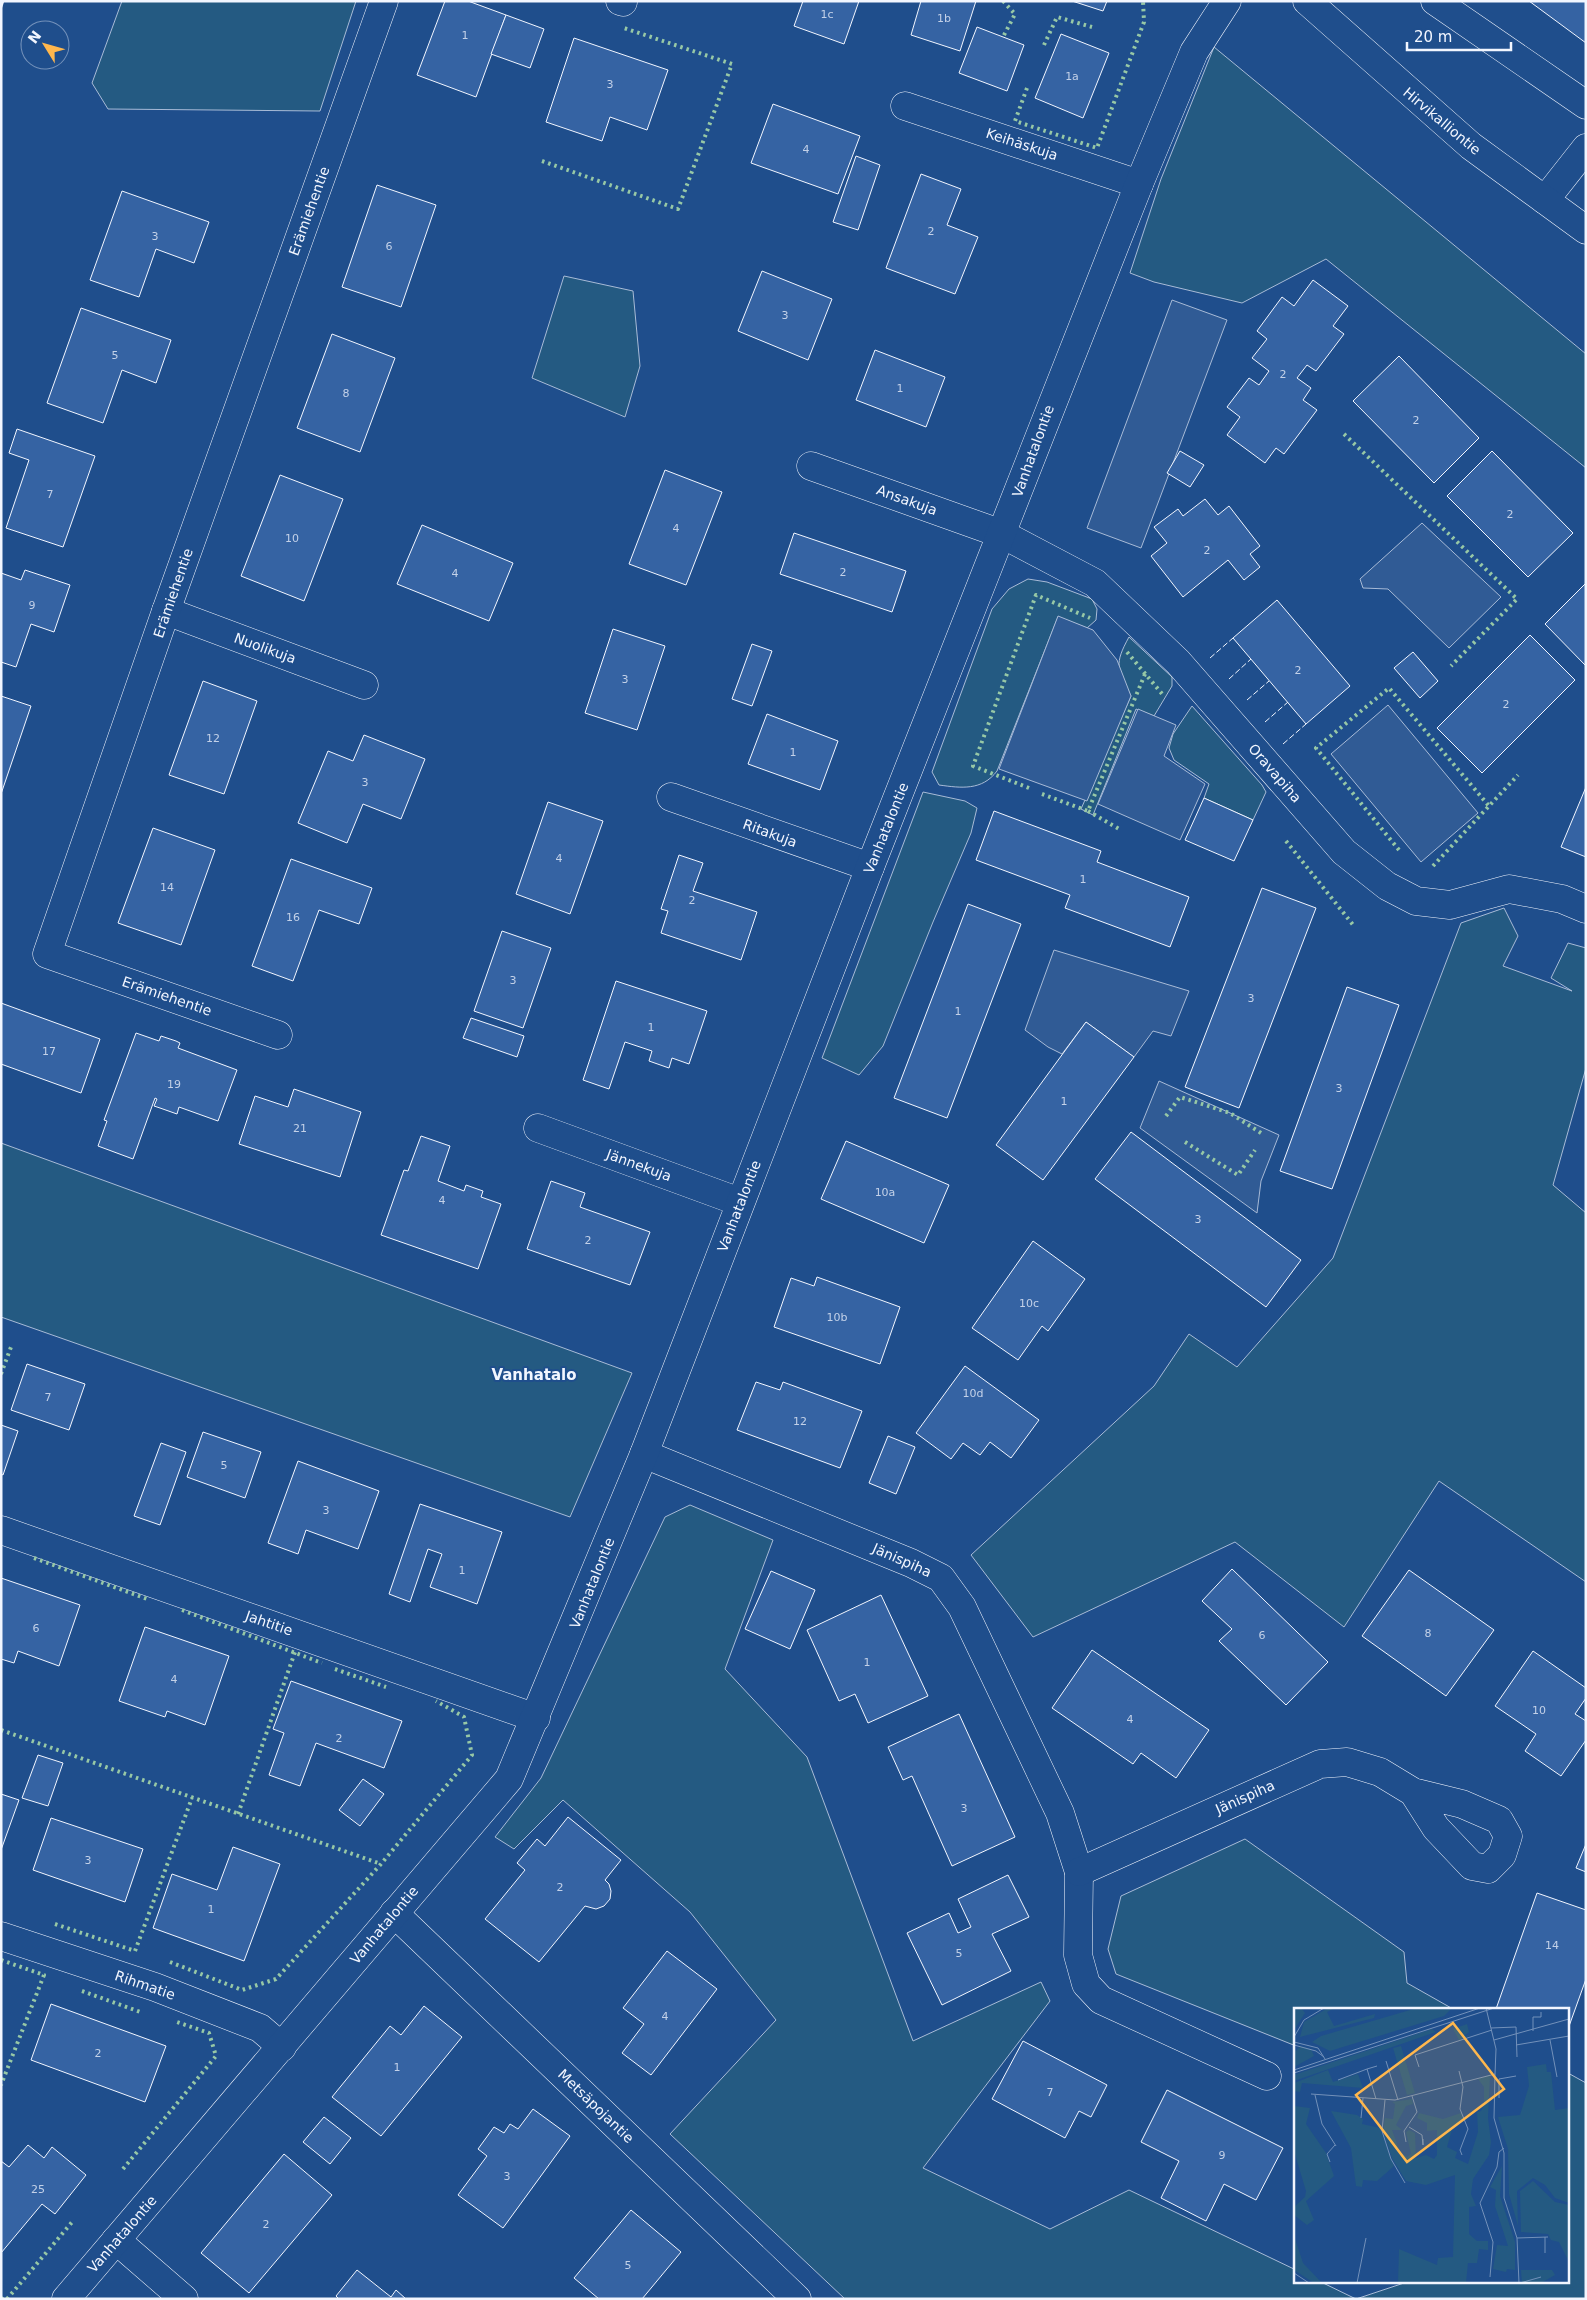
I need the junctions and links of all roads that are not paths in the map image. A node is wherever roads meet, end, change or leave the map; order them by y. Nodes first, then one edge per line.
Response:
1 (384, 1) edge
2 (1227, 1) edge
3 (1307, 1) edge
4 (1435, 1) edge
5 (1586, 105) edge
6 (904, 106) dead end
7 (1586, 148) edge
8 (1139, 184) junction
9 (1545, 200) junction
10 (1586, 230) edge
11 (811, 466) dead end
12 (1002, 534) junction
13 (166, 611) junction
14 (364, 685) dead end
15 (671, 797) dead end
16 (870, 867) junction
17 (1586, 909) edge
18 (278, 1035) dead end
19 (538, 1128) dead end
20 (740, 1202) junction
21 (644, 1454) junction
22 (1, 1530) edge
23 (536, 1718) junction
24 (1413, 1792) dead end
25 (1079, 1872) junction
26 (394, 1914) junction
27 (1, 1936) edge
28 (282, 2047) junction
29 (1267, 2076) dead end
30 (116, 2240) junction
31 (66, 2299) edge
32 (184, 2299) edge
33 (797, 2299) edge

1 - 13 street, Erämiehentie
2 - 8 street, Vanhatalontie
3 - 9 street, Hirvikalliontie
4 - 5 street
6 - 8 street, Keihäskuja
7 - 9 street
8 - 12 street, Vanhatalontie
9 - 10 street, Hirvikalliontie
11 - 12 street, Ansakuja
12 - 16 street, Vanhatalontie
12 - 17 street, Oravapiha
13 - 14 street, Nuolikuja
13 - 18 street, Erämiehentie
15 - 16 street, Ritakuja
16 - 20 street, Vanhatalontie
19 - 20 street, Jännekuja
20 - 21 street, Vanhatalontie
21 - 23 street, Vanhatalontie
21 - 25 street, Jänispiha
22 - 23 street, Jahtitie
23 - 26 street, Vanhatalontie
24 - 25 street, Jänispiha
25 - 29 street, Jänispiha
26 - 28 street, Vanhatalontie
26 - 33 street, Metsäpojantie
27 - 28 street, Rihmatie
28 - 30 street, Vanhatalontie
30 - 31 street, Vanhatalontie
30 - 32 street

